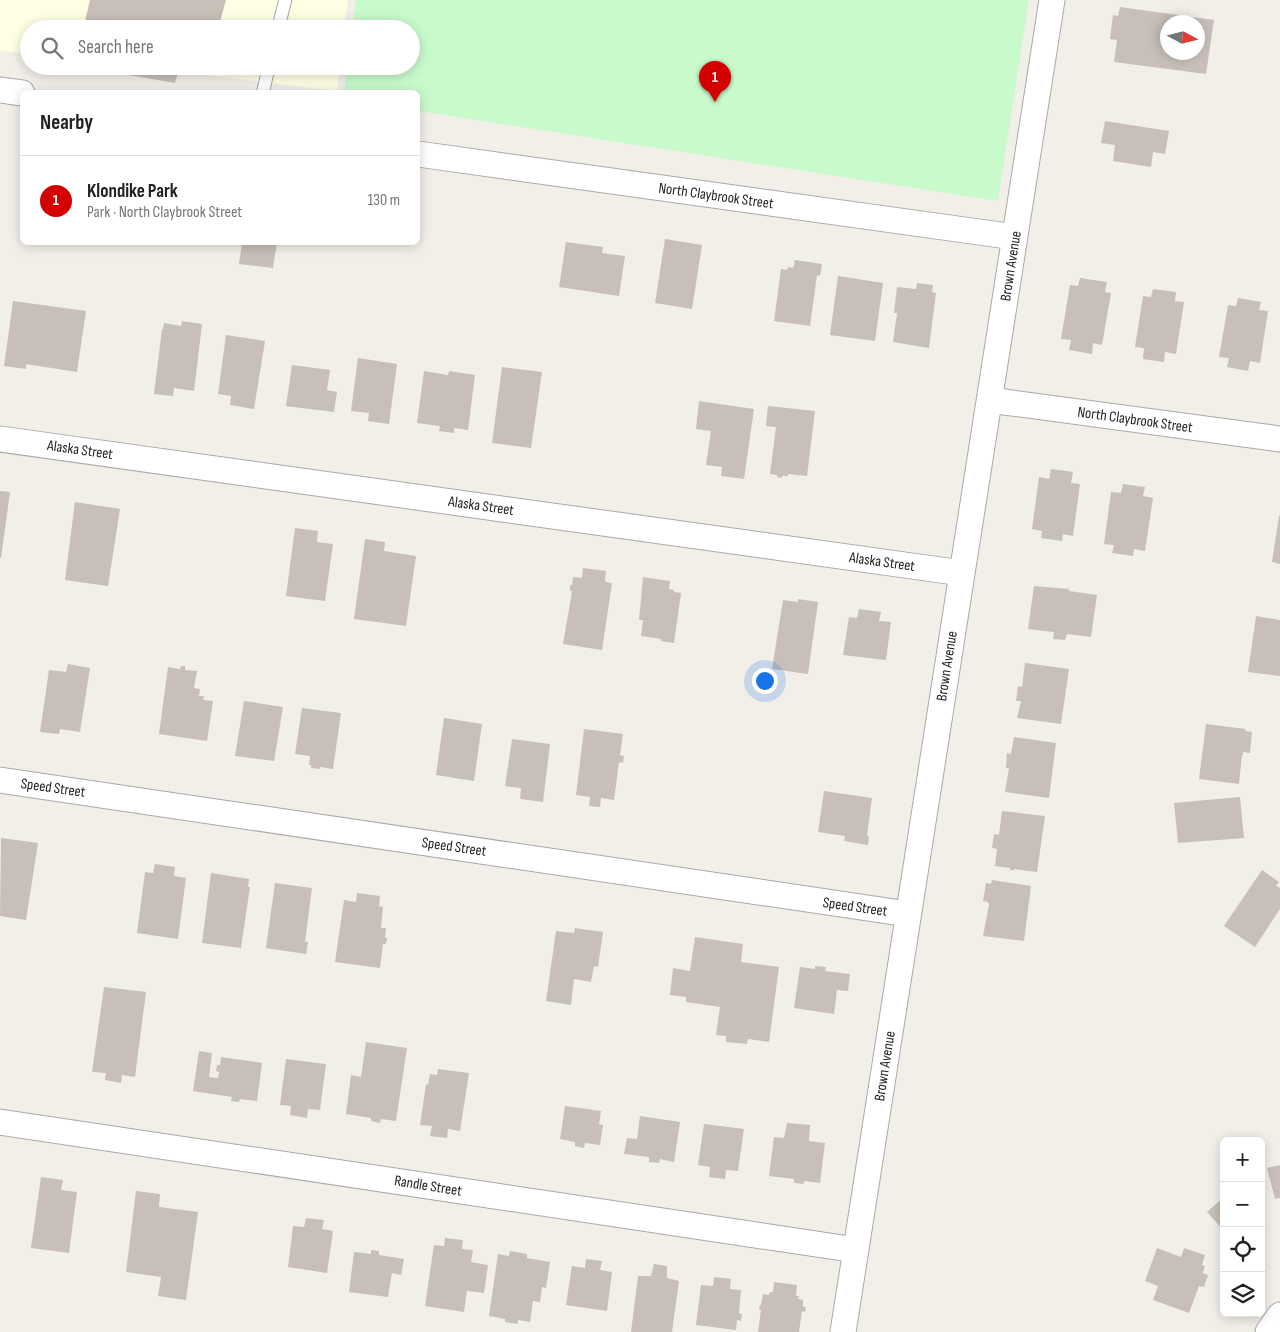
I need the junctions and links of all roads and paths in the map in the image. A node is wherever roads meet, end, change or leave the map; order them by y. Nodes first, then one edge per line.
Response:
1 (1052, 0) edge
2 (285, 1) dead end
3 (280, 20) edge
4 (267, 75) edge
5 (0, 90) edge
6 (263, 90) edge
7 (20, 93) edge
8 (420, 154) edge
9 (1015, 237) junction
10 (990, 400) junction
11 (0, 439) edge
12 (1280, 440) edge
13 (962, 573) junction
14 (0, 780) edge
15 (908, 914) junction
16 (0, 1122) edge
17 (856, 1250) junction
18 (1280, 1315) edge
19 (843, 1332) edge
20 (1268, 1332) edge

1 - 9 street, Brown Avenue
2 - 3 lane
4 - 6 lane
5 - 7 street
8 - 9 street, North Claybrook Street
9 - 10 street, Brown Avenue
10 - 12 street, North Claybrook Street
10 - 13 street, Brown Avenue
11 - 13 street, Alaska Street
13 - 15 street, Brown Avenue
14 - 15 street, Speed Street
15 - 17 street, Brown Avenue
16 - 17 street, Randle Street
17 - 19 street, Brown Avenue
18 - 20 street

